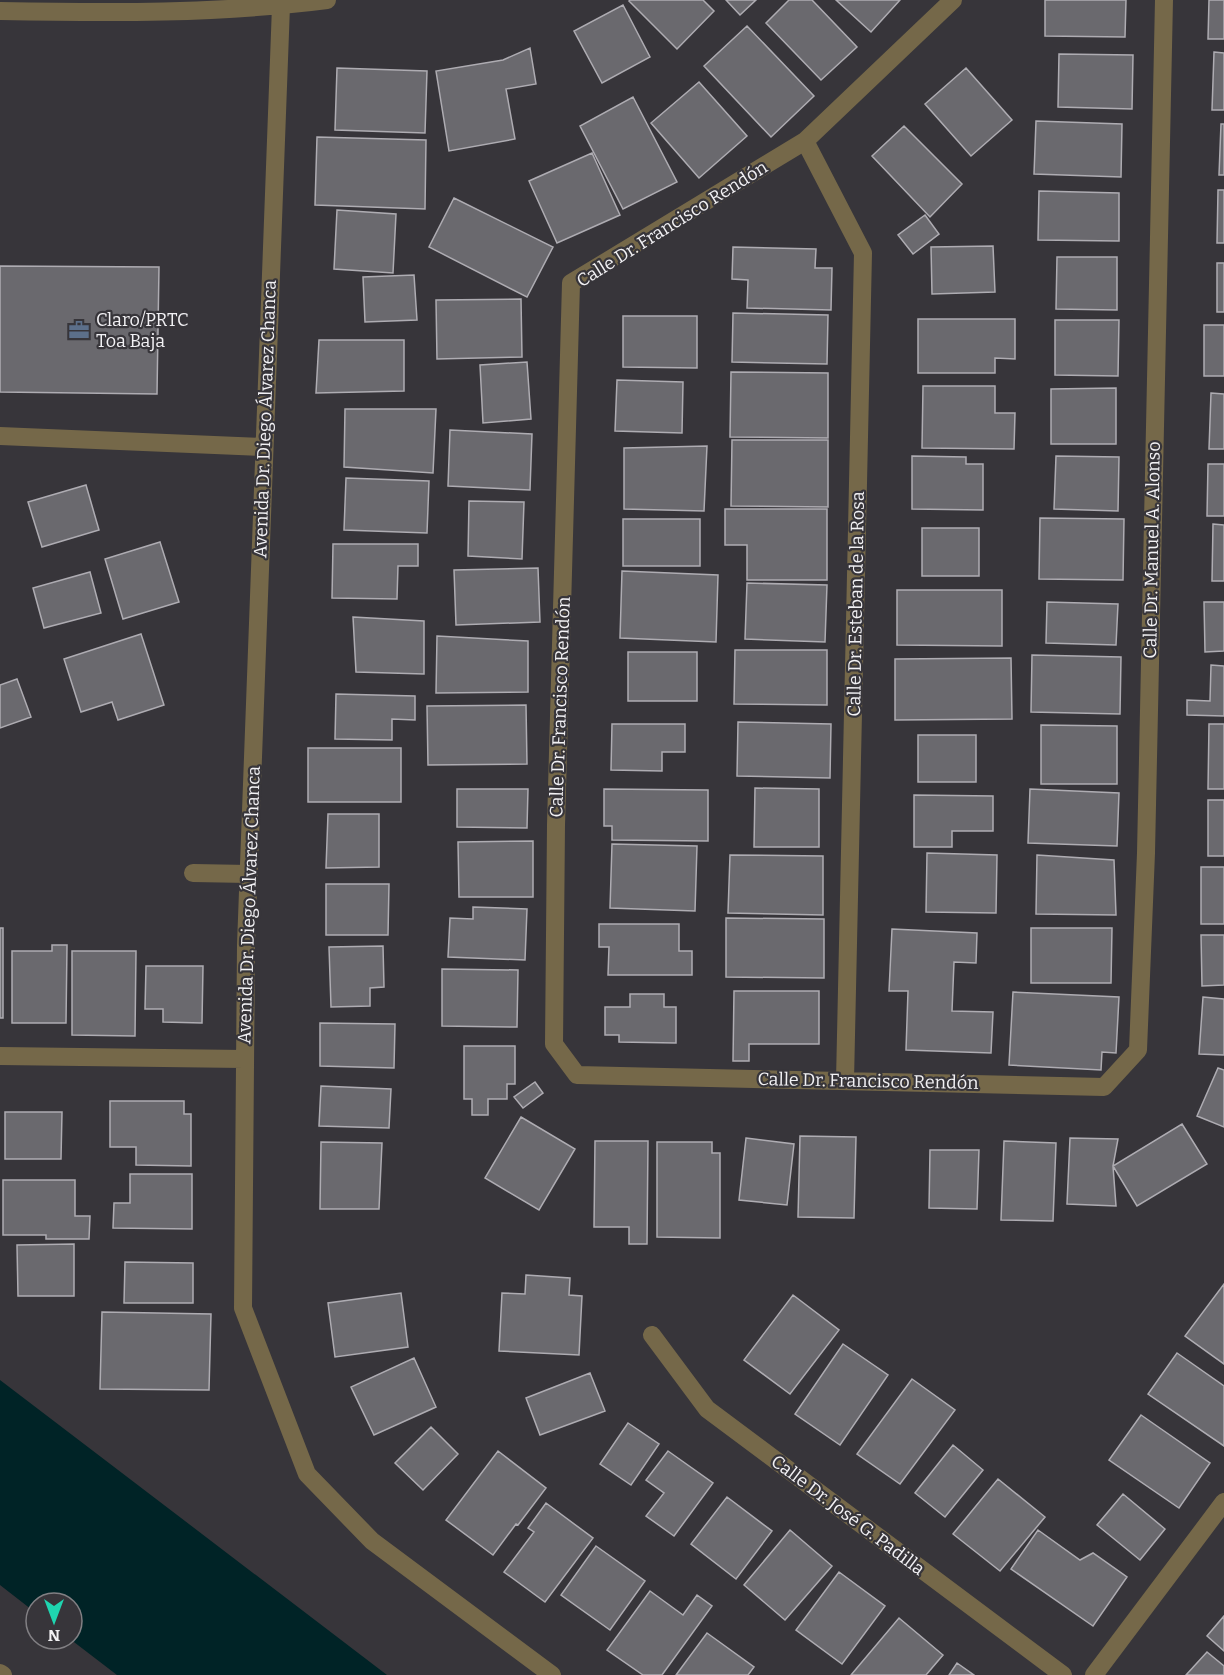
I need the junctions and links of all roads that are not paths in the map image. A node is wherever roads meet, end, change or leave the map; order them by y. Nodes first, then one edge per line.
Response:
1 (327, 0) edge
2 (953, 0) edge
3 (1164, 0) edge
4 (281, 2) edge
5 (178, 5) edge
6 (0, 11) edge
7 (805, 141) junction
8 (0, 436) edge
9 (264, 447) junction
10 (193, 873) dead end
11 (249, 874) junction
12 (0, 1056) edge
13 (244, 1059) junction
14 (845, 1081) junction
15 (1104, 1087) joint
16 (652, 1335) dead end
17 (1224, 1502) edge
18 (552, 1675) edge
19 (1063, 1675) edge
20 (1094, 1675) edge

1 - 4 street
2 - 7 street, Calle Dr. Francisco Rendón
3 - 15 street, Calle Dr. Manuel A. Alonso
4 - 5 street
4 - 9 street, Avenida Dr. Diego Álvarez Chanca
5 - 6 street
7 - 14 street, Calle Dr. Esteban de la Rosa
7 - 14 street, Calle Dr. Francisco Rendón
8 - 9 street
9 - 11 street, Avenida Dr. Diego Álvarez Chanca
10 - 11 street
11 - 13 street, Avenida Dr. Diego Álvarez Chanca
12 - 13 street
13 - 18 street, Avenida Dr. Diego Álvarez Chanca
14 - 15 street, Calle Dr. Francisco Rendón
16 - 19 street, Calle Dr. José G. Padilla
17 - 20 street

